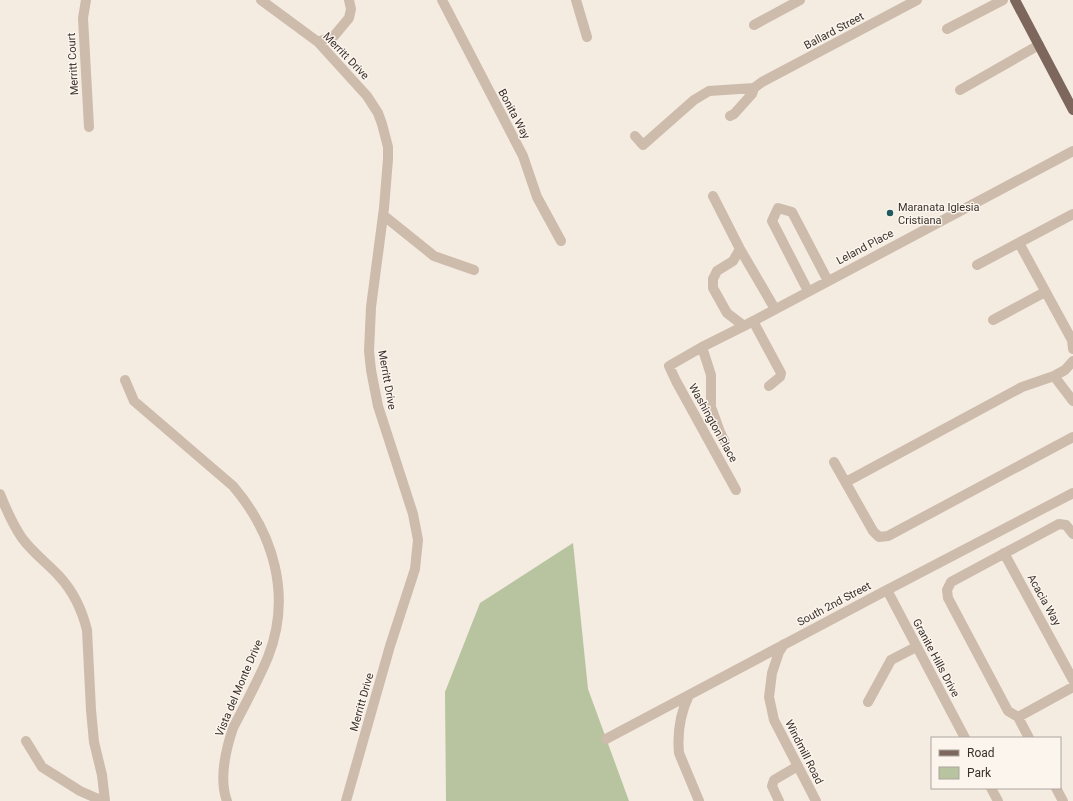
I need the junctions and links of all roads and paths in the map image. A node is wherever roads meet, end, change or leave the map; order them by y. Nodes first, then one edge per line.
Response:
1 (86, 0) edge
2 (261, 0) edge
3 (349, 0) edge
4 (442, 0) edge
5 (576, 0) edge
6 (800, 0) edge
7 (917, 0) edge
8 (1003, 0) edge
9 (1015, 0) edge
10 (754, 25) dead end
11 (948, 29) dead end
12 (588, 37) dead end
13 (318, 42) junction
14 (1039, 45) junction
15 (758, 85) junction
16 (960, 90) dead end
17 (1073, 110) edge
18 (730, 116) dead end
19 (89, 127) dead end
20 (635, 136) dead end
21 (1073, 151) edge
22 (713, 196) dead end
23 (1073, 214) edge
24 (383, 216) junction
25 (561, 241) dead end
26 (1019, 243) junction
27 (740, 249) junction
28 (977, 265) dead end
29 (474, 270) dead end
30 (828, 281) junction
31 (808, 291) junction
32 (1045, 292) junction
33 (775, 309) junction
34 (993, 320) dead end
35 (748, 324) junction
36 (702, 347) junction
37 (1073, 349) edge
38 (1073, 361) edge
39 (669, 366) joint
40 (1054, 376) junction
41 (124, 380) dead end
42 (769, 386) dead end
43 (1073, 401) edge
44 (1073, 437) edge
45 (725, 442) dead end
46 (834, 462) dead end
47 (846, 482) junction
48 (736, 490) dead end
49 (1073, 492) edge
50 (0, 494) edge
51 (1072, 533) edge
52 (1004, 553) junction
53 (887, 590) junction
54 (784, 644) junction
55 (916, 647) junction
56 (1073, 680) edge
57 (1073, 687) edge
58 (689, 695) junction
59 (868, 702) dead end
60 (1018, 717) junction
61 (964, 737) edge
62 (1028, 737) edge
63 (606, 739) dead end
64 (26, 741) dead end
65 (798, 766) junction
66 (992, 789) edge
67 (1056, 789) edge
68 (104, 801) edge
69 (227, 801) edge
70 (346, 801) edge
71 (699, 801) edge
72 (780, 801) edge
73 (816, 801) edge
74 (998, 801) edge
75 (1062, 801) edge

1 - 19 street, Merritt Court
2 - 13 street, Merritt Drive
3 - 13 street
4 - 25 street, Bonita Way
5 - 12 street
6 - 10 street
7 - 15 street, Ballard Street
8 - 11 street
9 - 14 main road
13 - 24 street, Merritt Drive
14 - 16 street
14 - 17 main road
15 - 18 street
15 - 20 street
21 - 30 street, Leland Place
22 - 27 street
23 - 26 street
24 - 29 street
24 - 70 street, Merritt Drive
26 - 28 street
26 - 32 street
27 - 33 street
27 - 35 street
30 - 31 street, Leland Place
30 - 31 street
31 - 33 street, Leland Place
32 - 34 street
32 - 37 street
33 - 35 street, Leland Place
35 - 36 street, Leland Place
35 - 42 street
36 - 39 street, Leland Place
36 - 45 street
38 - 40 street
39 - 48 street, Washington Place
40 - 43 street
40 - 47 street
41 - 69 street, Vista del Monte Drive
44 - 47 street
46 - 47 street
49 - 53 street, South 2nd Street
50 - 68 street
51 - 52 street
52 - 56 street, Acacia Way
52 - 60 street
53 - 54 street, South 2nd Street
53 - 55 street, Granite Hills Drive
54 - 58 street, South 2nd Street
54 - 65 street, Windmill Road
55 - 59 street
55 - 61 street, Granite Hills Drive
57 - 60 street
58 - 63 street, South 2nd Street
58 - 71 street
60 - 62 street
64 - 68 street
65 - 72 street
65 - 73 street, Windmill Road
66 - 74 street
67 - 75 street

